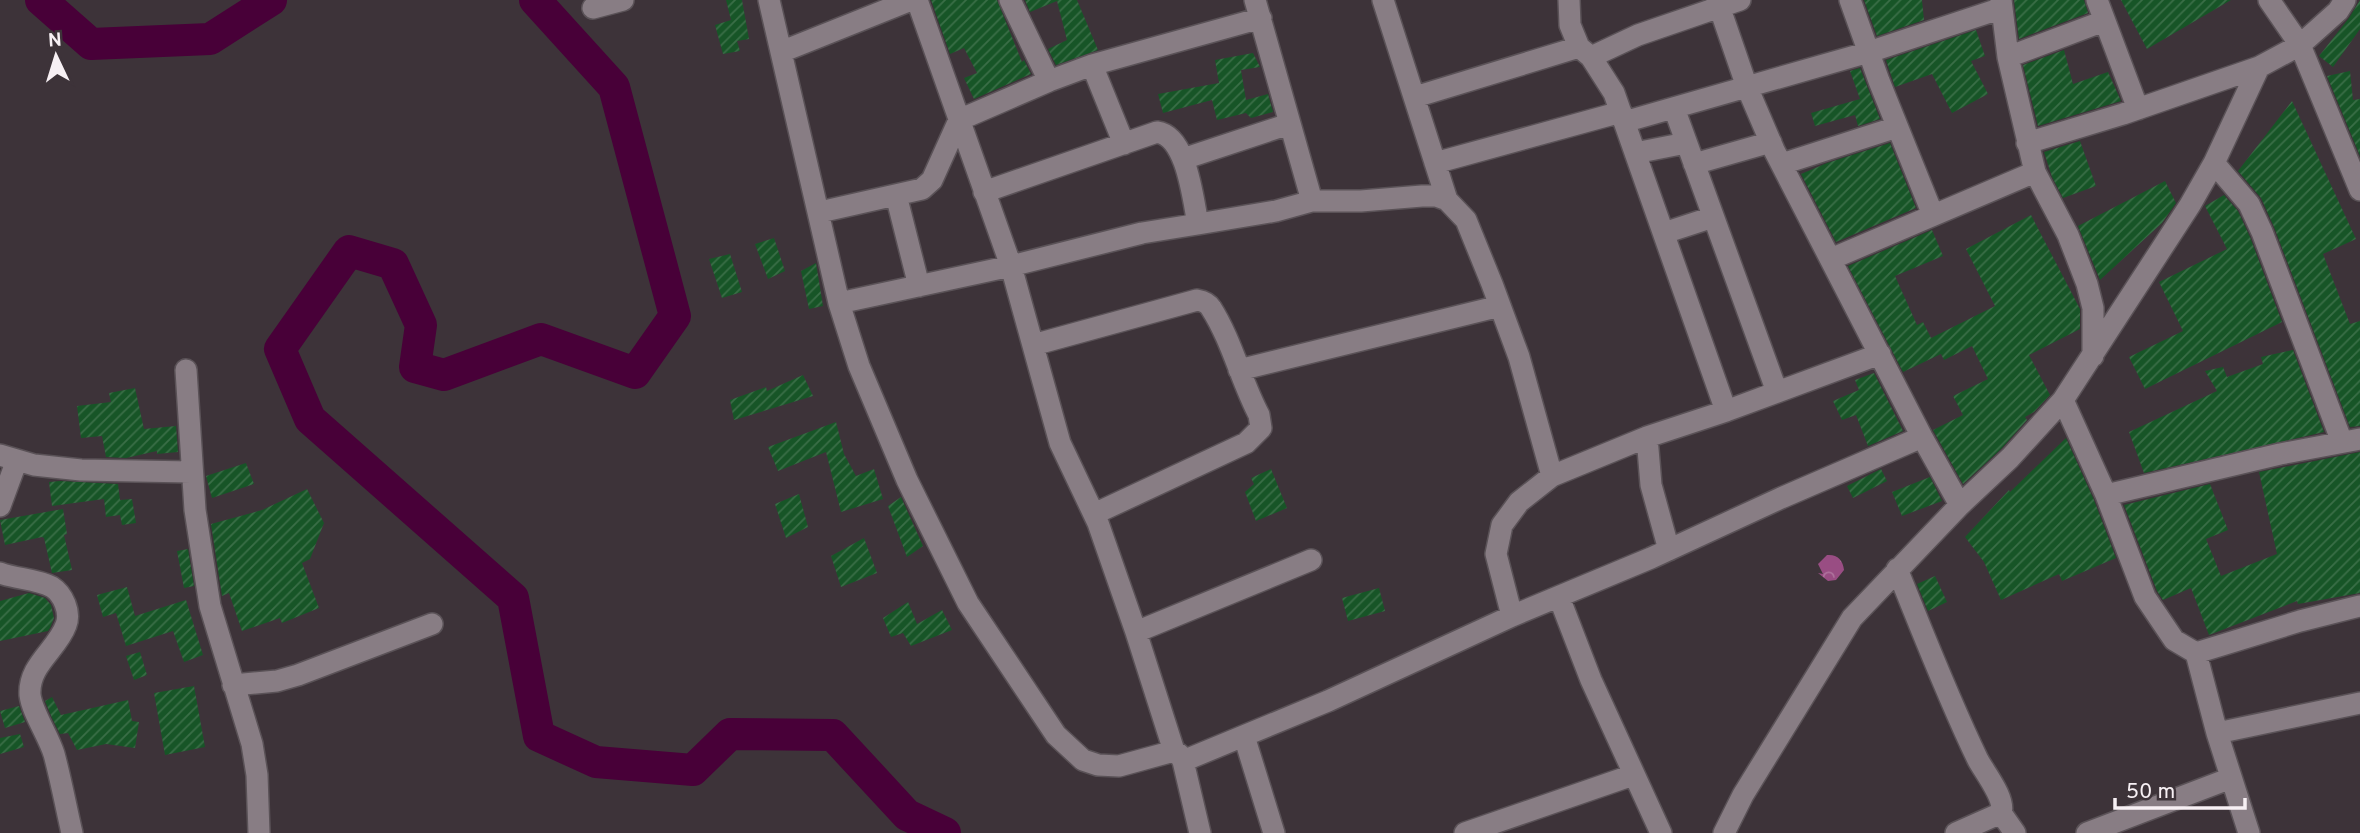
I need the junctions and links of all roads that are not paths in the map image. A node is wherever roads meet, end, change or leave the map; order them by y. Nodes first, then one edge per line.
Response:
1 (623, 0) edge
2 (769, 0) edge
3 (911, 0) edge
4 (917, 0) edge
5 (1010, 0) edge
6 (1569, 0) edge
7 (1740, 0) edge
8 (1850, 0) edge
9 (2097, 0) edge
10 (2269, 0) edge
11 (2345, 0) edge
12 (1385, 1) edge
13 (1718, 4) edge
14 (2001, 4) edge
15 (593, 8) dead end
16 (1258, 9) edge
17 (2104, 20) junction
18 (2300, 45) junction
19 (781, 52) junction
20 (1585, 52) junction
21 (1869, 52) junction
22 (2008, 57) junction
23 (1092, 65) junction
24 (2259, 67) junction
25 (1049, 80) junction
26 (1747, 87) junction
27 (1415, 97) junction
28 (1674, 108) junction
29 (2138, 109) junction
30 (1623, 117) junction
31 (959, 120) junction
32 (1289, 124) junction
33 (1897, 127) junction
34 (1771, 142) junction
35 (1686, 143) junction
36 (2027, 143) junction
37 (1124, 144) junction
38 (1635, 153) junction
39 (1182, 159) junction
40 (1435, 163) junction
41 (2214, 163) junction
42 (1694, 164) junction
43 (1782, 164) junction
44 (2035, 173) junction
45 (2360, 190) edge
46 (984, 192) junction
47 (896, 195) junction
48 (1447, 200) junction
49 (1312, 201) junction
50 (820, 212) junction
51 (1933, 215) junction
52 (1713, 217) junction
53 (1198, 224) junction
54 (1664, 233) junction
55 (1831, 259) junction
56 (1011, 267) junction
57 (919, 286) junction
58 (839, 303) junction
59 (1500, 306) junction
60 (1033, 345) junction
61 (1880, 354) junction
62 (2093, 356) junction
63 (186, 370) dead end
64 (1239, 370) junction
65 (1777, 392) junction
66 (2063, 400) junction
67 (1726, 411) junction
68 (1647, 437) junction
69 (1922, 437) junction
70 (2351, 440) edge
71 (9, 457) edge
72 (191, 472) junction
73 (1552, 476) junction
74 (2106, 495) junction
75 (1960, 505) junction
76 (0, 506) edge
77 (1094, 514) junction
78 (1669, 550) junction
79 (1311, 560) dead end
80 (1897, 569) junction
81 (0, 573) edge
82 (1559, 597) junction
83 (2360, 606) edge
84 (1512, 616) junction
85 (432, 624) dead end
86 (1136, 632) junction
87 (2196, 653) junction
88 (233, 685) junction
89 (2360, 702) edge
90 (2217, 733) junction
91 (1244, 736) junction
92 (1178, 756) junction
93 (1633, 775) junction
94 (2231, 778) junction
95 (2001, 813) junction
96 (1512, 826) edge
97 (72, 833) edge
98 (259, 833) edge
99 (1200, 833) edge
100 (1274, 833) edge
101 (1465, 833) edge
102 (1661, 833) edge
103 (1724, 833) edge
104 (1956, 833) edge
105 (2015, 833) edge
106 (2087, 833) edge
107 (2249, 833) edge

1 - 15 street
2 - 19 street
3 - 19 street
4 - 31 street
5 - 25 street
6 - 20 street
7 - 13 street
8 - 21 street
9 - 17 street
10 - 18 street
11 - 18 street
12 - 27 street
13 - 20 street
13 - 26 street
14 - 21 street
14 - 22 street
16 - 23 street
16 - 32 street
17 - 22 street
17 - 29 street
18 - 24 street
18 - 45 street
19 - 50 street
20 - 27 street
20 - 30 street
21 - 26 street
21 - 33 street
22 - 36 street
23 - 25 street
23 - 37 street
24 - 29 street
24 - 41 street
25 - 31 street
26 - 28 street
26 - 34 street
27 - 40 street
28 - 30 street
28 - 35 street
29 - 36 street
30 - 38 street
30 - 40 street
31 - 46 street
31 - 47 street
32 - 39 street
32 - 49 street
33 - 43 street
33 - 51 street
34 - 42 street
34 - 43 street
35 - 38 street
35 - 42 street
36 - 44 street
37 - 39 street
37 - 46 street
38 - 54 street
39 - 53 street
40 - 48 street
41 - 62 street
41 - 70 street
42 - 52 street
43 - 55 street
44 - 51 street
44 - 62 street
46 - 56 street
47 - 50 street
47 - 57 street
48 - 49 street
48 - 59 street
49 - 53 street
50 - 58 street
51 - 55 street
52 - 54 street
52 - 65 street
53 - 56 street
54 - 67 street
55 - 61 street
56 - 57 street
56 - 60 street
57 - 58 street
58 - 92 street
59 - 64 street
59 - 73 street
60 - 64 street
60 - 77 street
61 - 65 street
61 - 69 street
62 - 66 street
63 - 72 street
64 - 77 street
65 - 67 street
66 - 74 street
66 - 75 street
67 - 68 street
68 - 73 street
68 - 78 street
69 - 75 street
69 - 78 street
70 - 74 street
71 - 72 street
71 - 76 street
72 - 88 street
73 - 84 street
74 - 87 street
75 - 80 street
77 - 86 street
78 - 82 street
79 - 86 street
80 - 95 street
80 - 103 street
81 - 97 street
82 - 84 street
82 - 93 street
83 - 87 street
84 - 91 street
85 - 88 street
86 - 92 street
87 - 90 street
88 - 98 street
89 - 90 street
90 - 94 street
91 - 92 street
91 - 100 street
92 - 99 street
93 - 96 street
93 - 102 street
94 - 106 street
94 - 107 street
95 - 104 street
95 - 105 street
96 - 101 street

